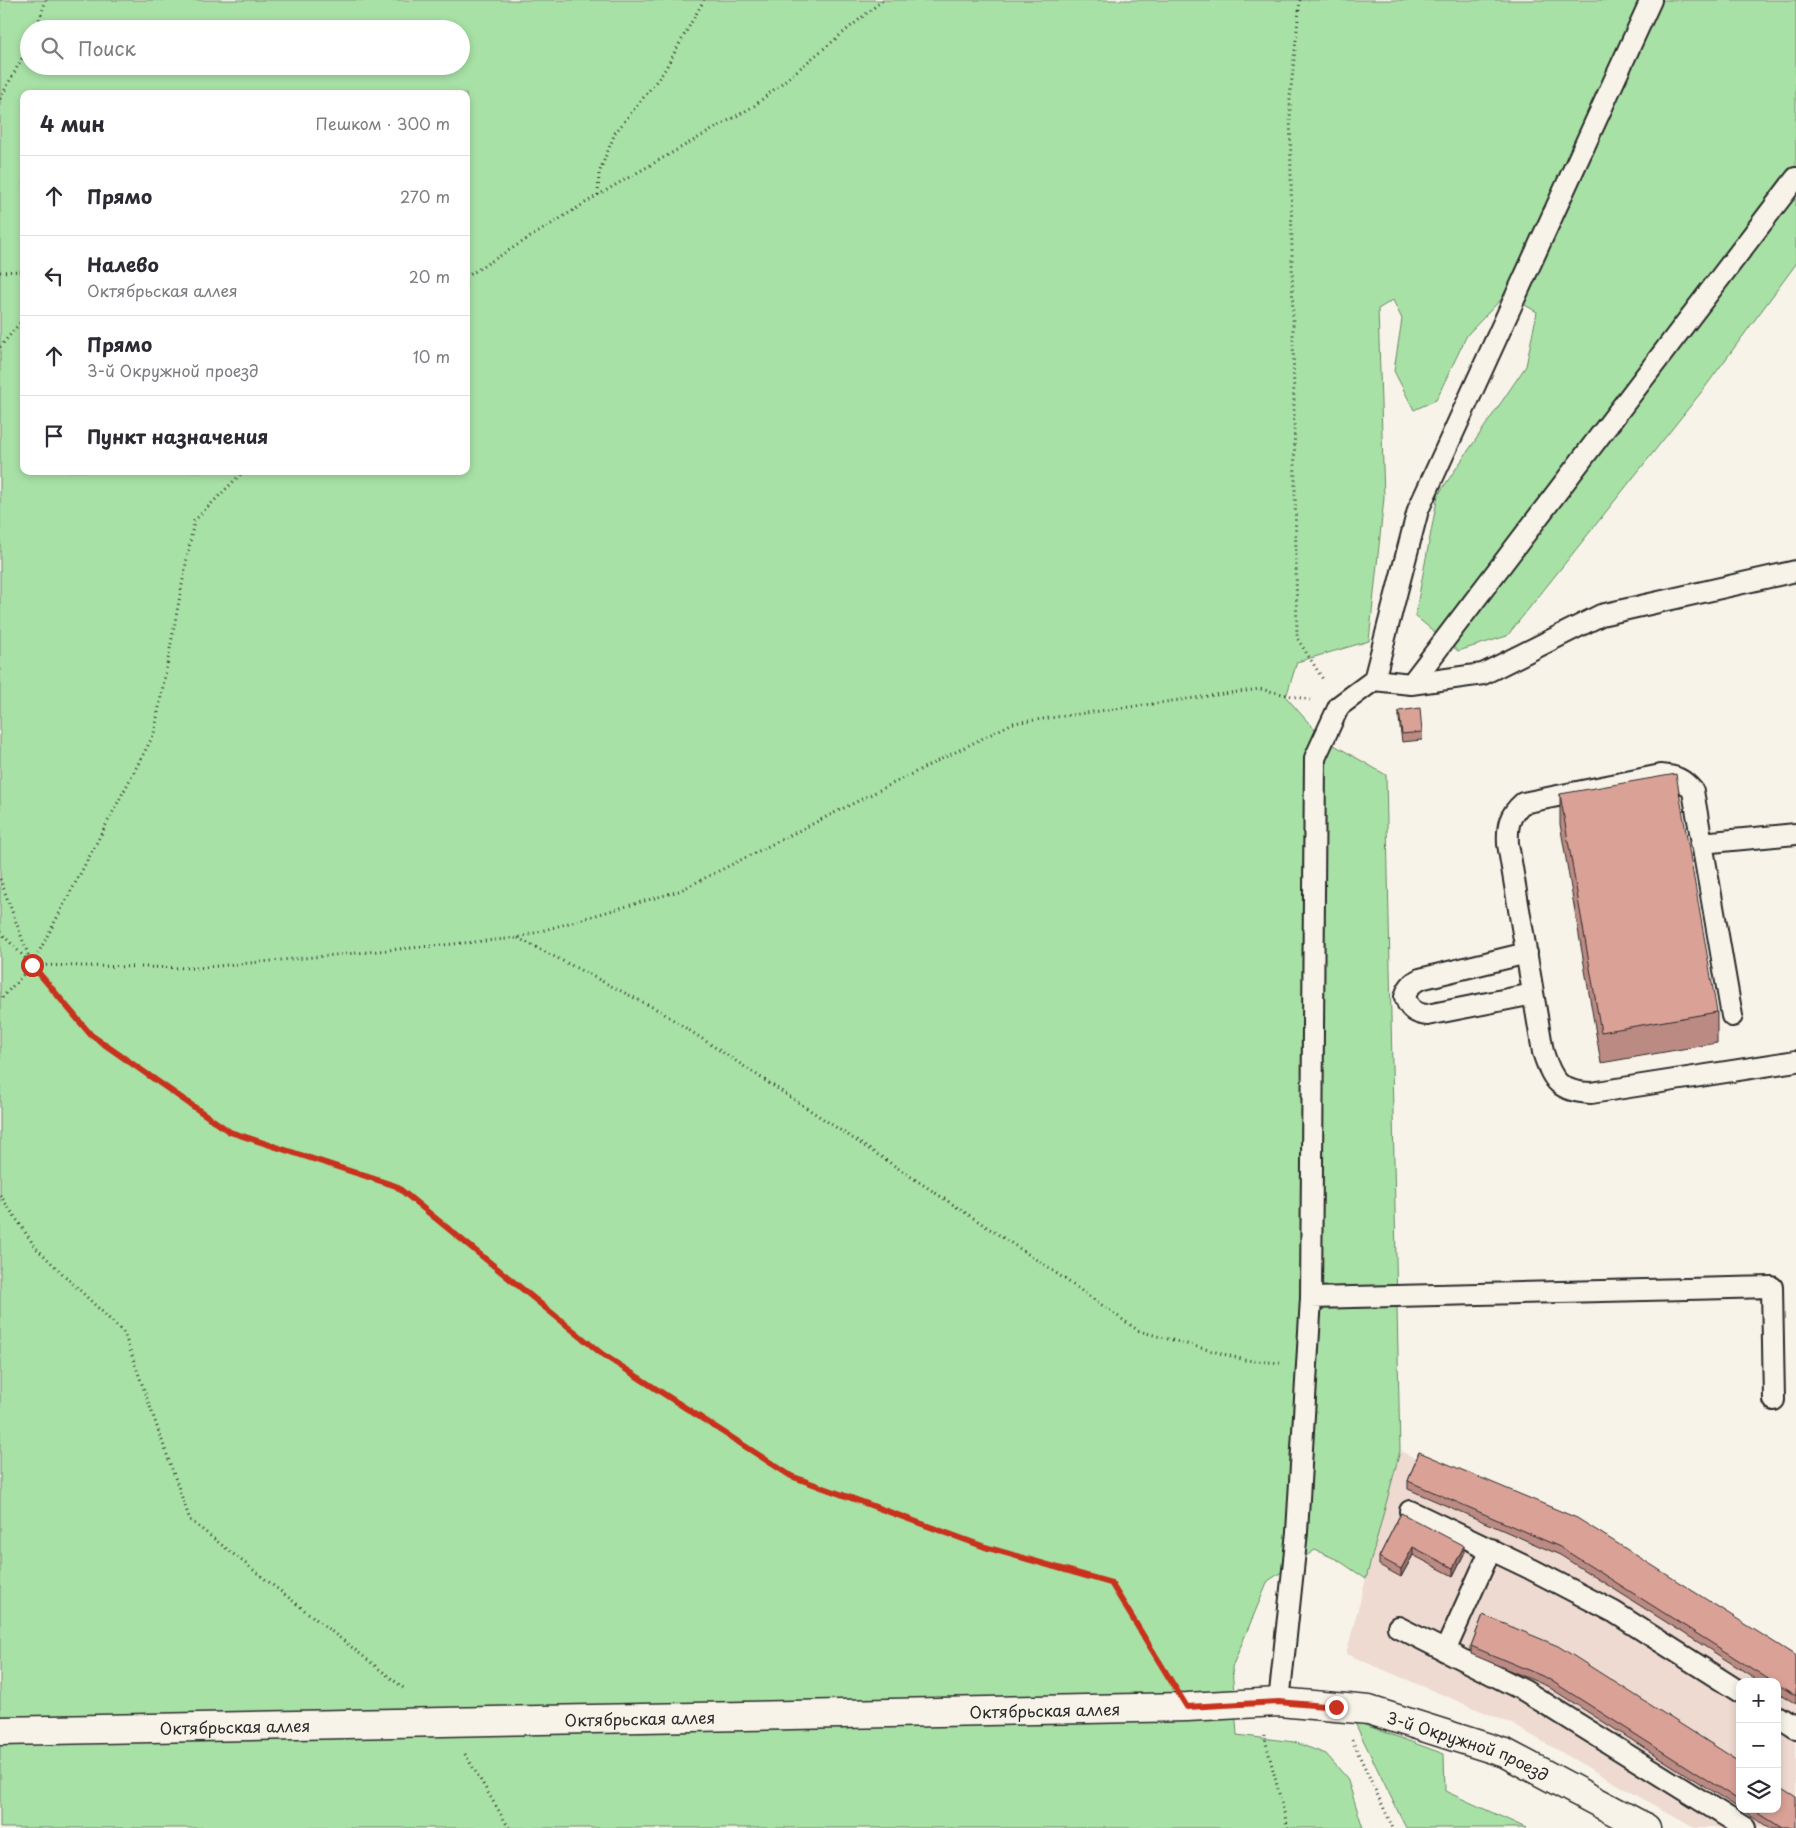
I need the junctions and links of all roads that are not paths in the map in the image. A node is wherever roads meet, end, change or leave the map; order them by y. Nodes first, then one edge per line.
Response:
1 (1651, 0) edge
2 (1796, 178) edge
3 (1796, 571) edge
4 (1374, 680) junction
5 (1411, 684) junction
6 (1796, 834) edge
7 (1702, 843) junction
8 (1526, 953) junction
9 (1533, 994) junction
10 (1732, 1016) dead end
11 (1796, 1061) edge
12 (1311, 1298) junction
13 (1774, 1400) dead end
14 (1410, 1511) dead end
15 (1491, 1549) junction
16 (1398, 1627) dead end
17 (1445, 1651) junction
18 (1736, 1689) edge
19 (1268, 1702) junction
20 (1781, 1719) edge
21 (1796, 1728) edge
22 (0, 1731) edge
23 (1646, 1828) edge
24 (1745, 1828) edge

1 - 4 lane
2 - 5 lane
3 - 5 lane
4 - 5 lane
4 - 12 lane
6 - 7 lane
7 - 8 lane
7 - 10 lane
8 - 9 lane
8 - 9 lane
9 - 11 lane
12 - 13 lane
12 - 19 lane
14 - 15 lane
15 - 17 lane
15 - 18 lane
16 - 17 lane
17 - 24 lane
19 - 22 street, Октябрьская аллея
19 - 23 street, 3-й Окружной проезд
20 - 21 lane

